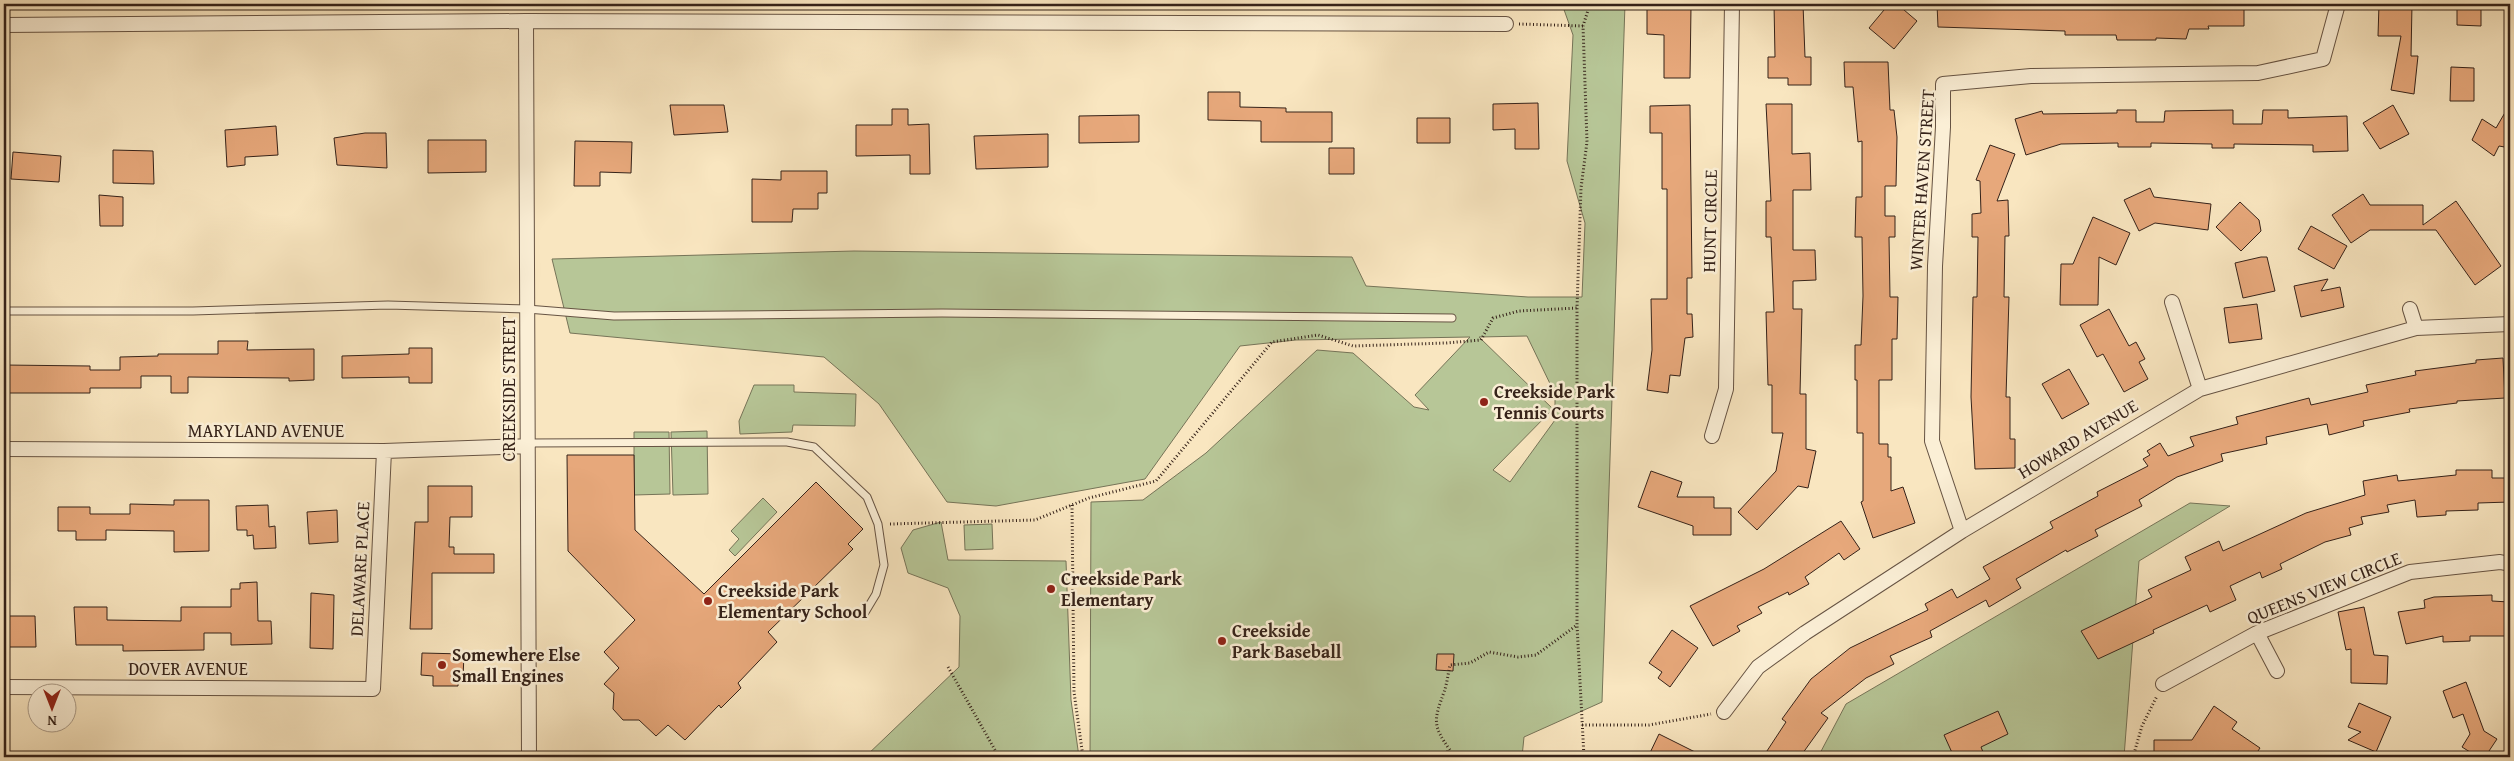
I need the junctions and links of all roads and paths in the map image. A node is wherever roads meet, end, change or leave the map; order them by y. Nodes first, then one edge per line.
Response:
1 (1590, 4) edge
2 (1732, 4) edge
3 (2338, 4) edge
4 (526, 22) junction
5 (1506, 24) joint
6 (4, 25) edge
7 (1583, 26) junction
8 (2172, 302) dead end
9 (1577, 308) junction
10 (2410, 308) dead end
11 (527, 309) junction
12 (4, 311) edge
13 (1452, 318) dead end
14 (2510, 324) edge
15 (2416, 328) junction
16 (2200, 388) junction
17 (1712, 436) dead end
18 (528, 444) junction
19 (4, 448) edge
20 (384, 451) junction
21 (1072, 505) junction
22 (878, 524) junction
23 (1962, 531) junction
24 (2510, 564) edge
25 (864, 614) dead end
26 (1576, 625) junction
27 (2257, 633) junction
28 (948, 667) dead end
29 (2277, 670) dead end
30 (2163, 684) joint
31 (4, 687) edge
32 (373, 689) joint
33 (1724, 712) joint
34 (1582, 725) junction
35 (529, 757) edge
36 (999, 757) edge
37 (1083, 757) edge
38 (1438, 757) edge
39 (1584, 757) edge
40 (2133, 757) edge

1 - 7 path
2 - 17 street, HUNT CIRCLE
3 - 23 street, WINTER HAVEN STREET
4 - 5 street
4 - 6 street
4 - 11 street, CREEKSIDE STREET
5 - 7 path
7 - 9 path
8 - 16 street
9 - 21 path
9 - 26 path
10 - 15 street
11 - 12 lane
11 - 13 lane
11 - 18 street, CREEKSIDE STREET
14 - 15 street, HOWARD AVENUE
15 - 16 street, HOWARD AVENUE
16 - 23 street, HOWARD AVENUE
18 - 20 street, MARYLAND AVENUE
18 - 22 lane
18 - 35 street, CREEKSIDE STREET
19 - 20 street, MARYLAND AVENUE
20 - 32 street, DELAWARE PLACE
21 - 22 path
21 - 37 path
22 - 25 lane
23 - 33 street, HOWARD AVENUE
24 - 27 street, QUEENS VIEW CIRCLE
26 - 34 path
26 - 38 path
27 - 29 street
27 - 30 street, QUEENS VIEW CIRCLE
28 - 36 path
30 - 40 path
31 - 32 street, DOVER AVENUE
33 - 34 path
34 - 39 path

